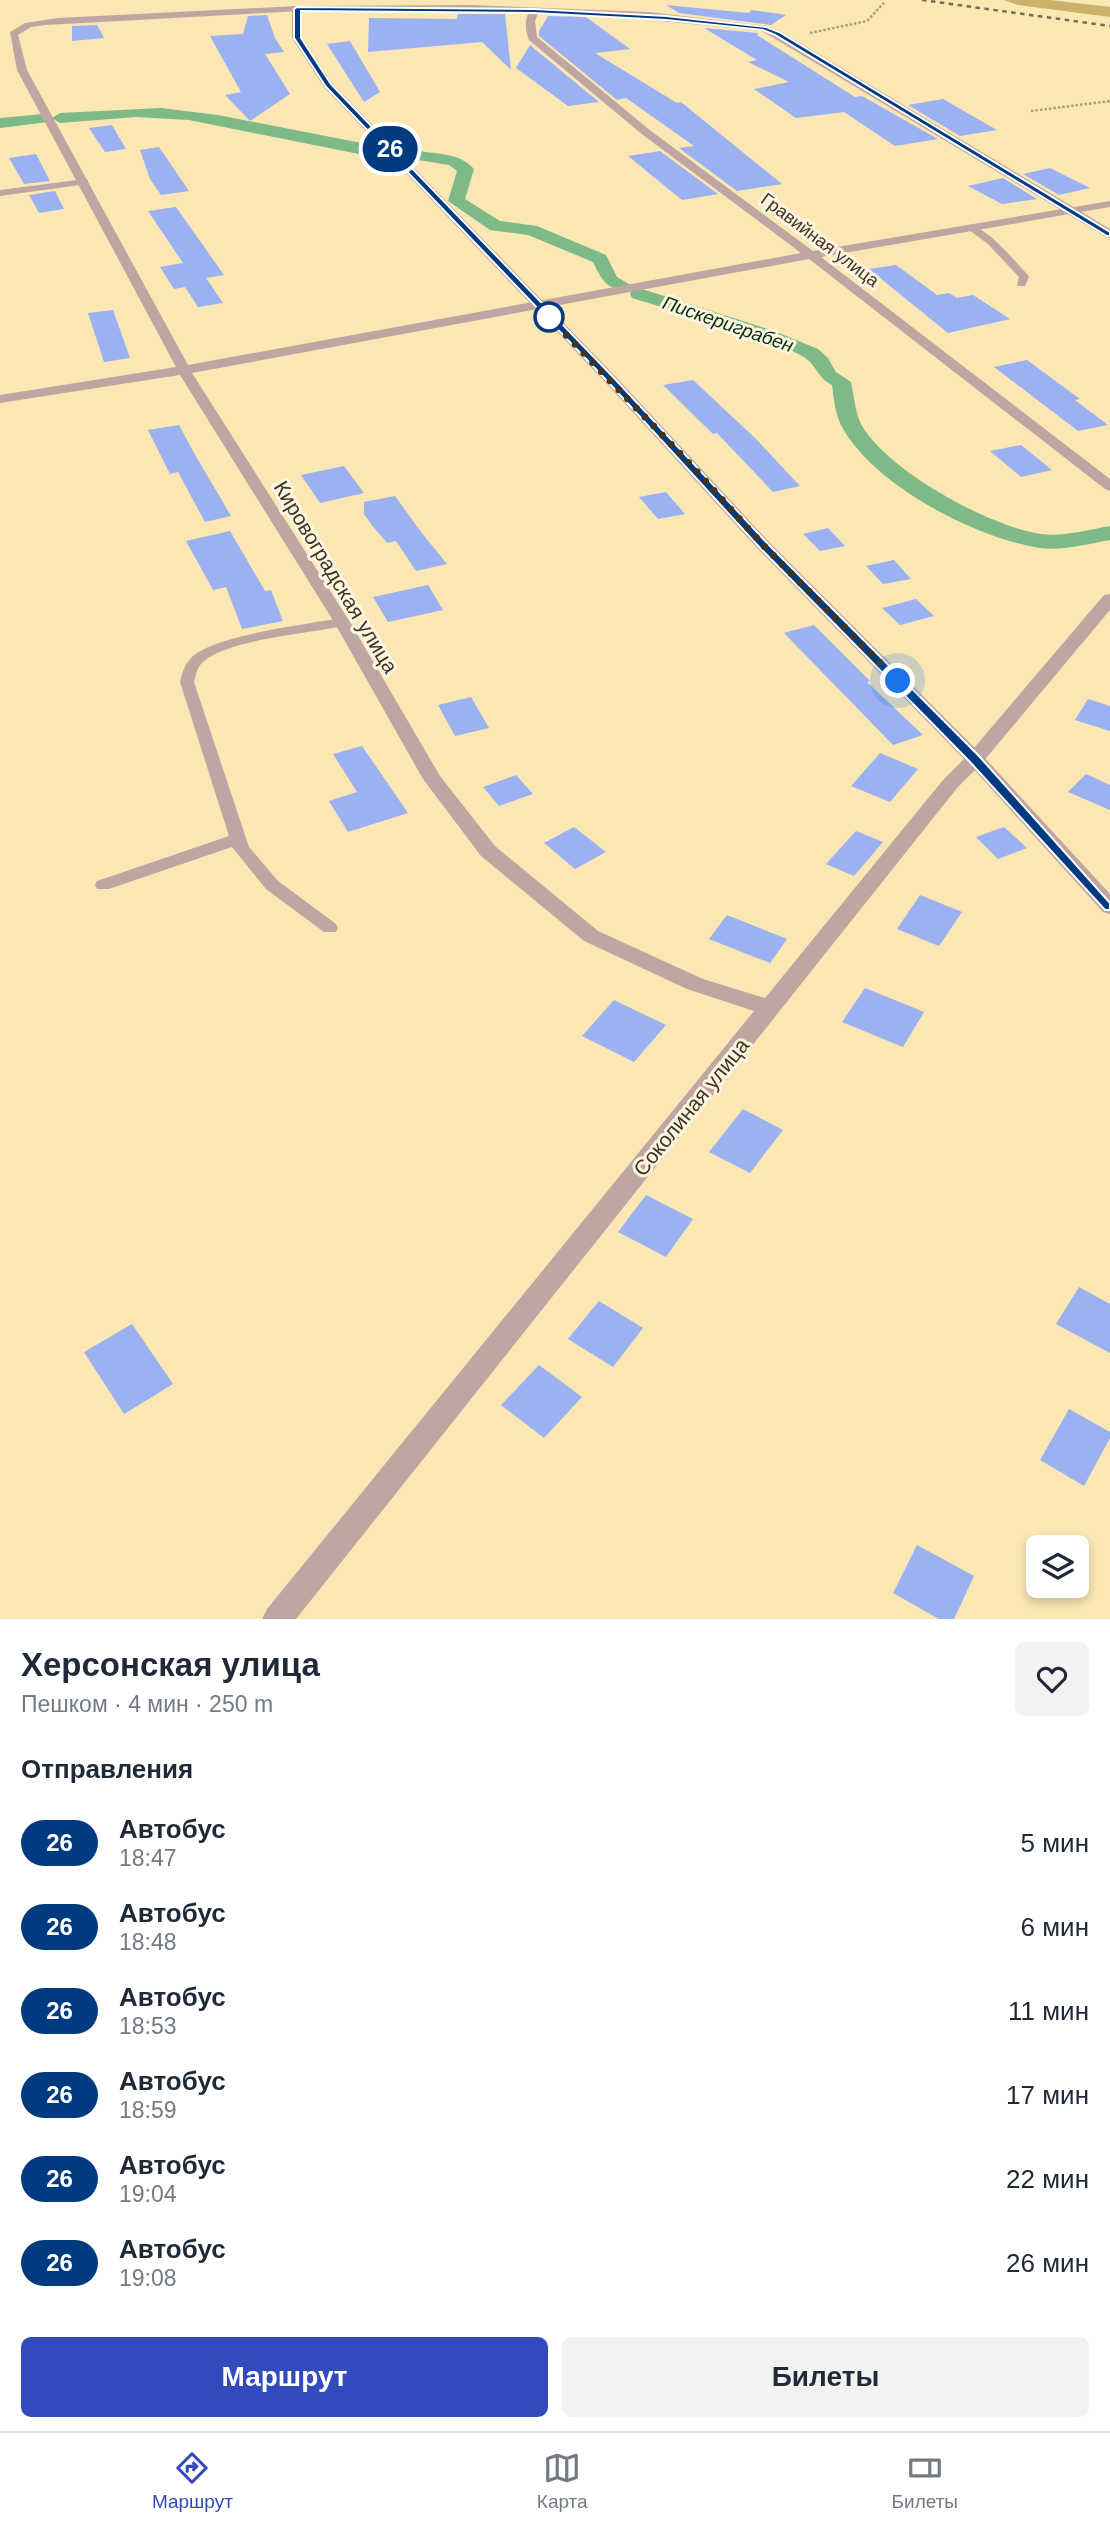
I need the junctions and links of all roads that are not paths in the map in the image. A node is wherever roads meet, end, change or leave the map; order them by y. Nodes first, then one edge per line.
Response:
1 (297, 9) junction
2 (534, 11) junction
3 (85, 182) junction
4 (0, 193) edge
5 (1110, 204) edge
6 (1072, 211) junction
7 (972, 228) junction
8 (1110, 234) edge
9 (811, 255) junction
10 (1021, 284) dead end
11 (537, 305) junction
12 (184, 370) junction
13 (0, 399) edge
14 (1110, 486) edge
15 (1110, 599) edge
16 (342, 622) junction
17 (975, 759) junction
18 (238, 839) junction
19 (103, 885) dead end
20 (1110, 907) edge
21 (330, 928) dead end
22 (770, 1008) junction
23 (277, 1619) edge

1 - 2 street
1 - 3 street, Кировоградская улица
1 - 11 street
2 - 6 street
2 - 9 street, Гравийная улица
3 - 4 lane
3 - 12 street, Кировоградская улица
5 - 6 street
6 - 7 street
6 - 8 street
7 - 9 street
7 - 10 lane
9 - 11 street
9 - 14 street, Гравийная улица
11 - 12 street
11 - 17 street
12 - 13 street
12 - 16 street, Кировоградская улица
15 - 17 street, Соколиная улица
16 - 18 lane
16 - 22 street, Кировоградская улица
17 - 20 street
17 - 22 street, Соколиная улица
18 - 19 lane
18 - 21 lane
22 - 23 street, Соколиная улица

